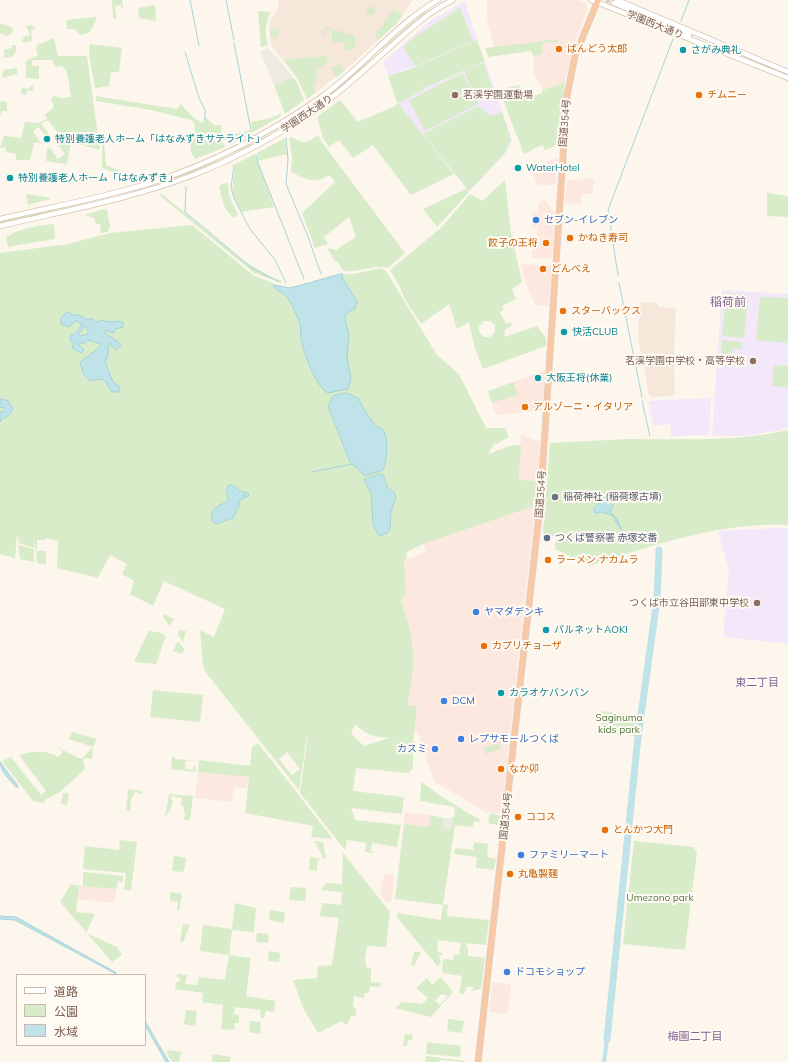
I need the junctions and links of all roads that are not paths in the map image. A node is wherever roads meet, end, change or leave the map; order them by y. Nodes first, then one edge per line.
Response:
1 (438, 0) edge
2 (453, 0) edge
3 (595, 1) edge
4 (616, 2) edge
5 (675, 29) junction
6 (720, 44) junction
7 (718, 50) junction
8 (788, 72) edge
9 (788, 78) edge
10 (0, 219) edge
11 (0, 226) edge
12 (478, 1062) edge

1 - 10 main road, 学園西大通り
2 - 11 main road, 学園西大通り
3 - 7 main road, 学園西大通り
3 - 12 highway, 国道354号
4 - 5 main road, 学園西大通り
4 - 6 main road, 学園西大通り
5 - 6 main road, 学園西大通り
5 - 7 main road, 学園西大通り
6 - 8 main road, 学園西大通り
7 - 9 main road, 学園西大通り

